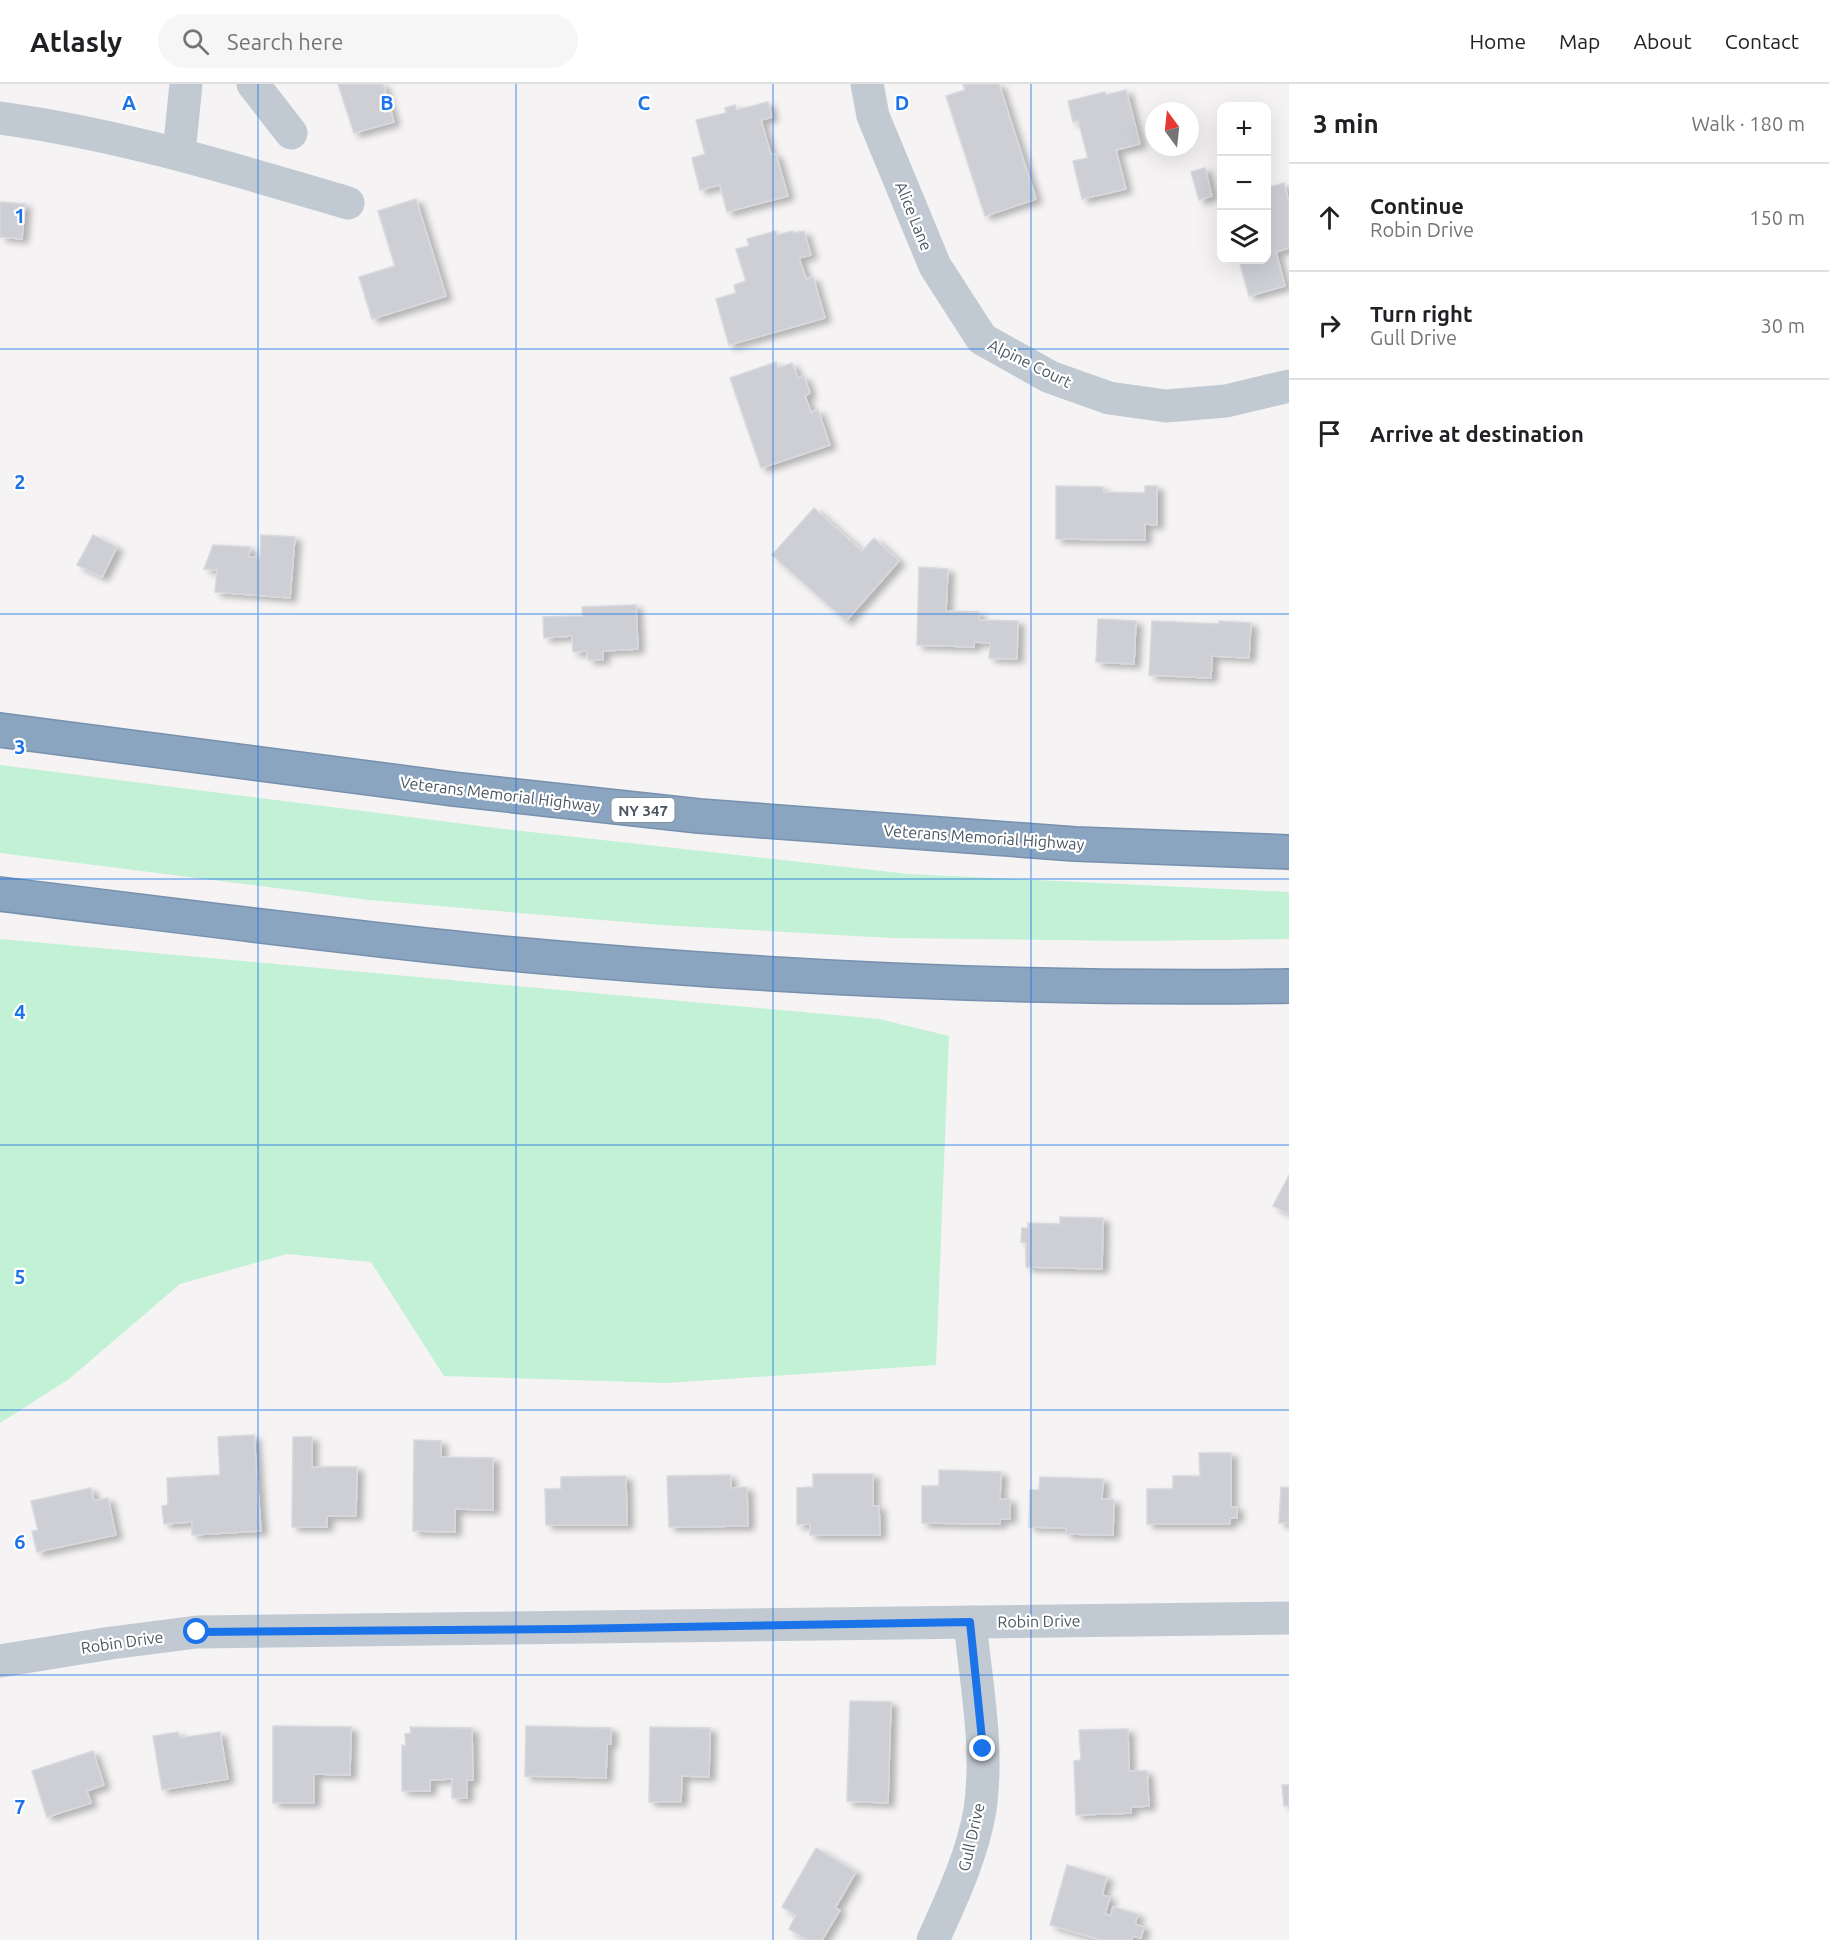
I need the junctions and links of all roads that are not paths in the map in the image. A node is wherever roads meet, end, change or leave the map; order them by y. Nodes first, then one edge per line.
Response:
1 (186, 84) edge
2 (253, 84) edge
3 (867, 84) edge
4 (0, 118) edge
5 (291, 133) dead end
6 (179, 153) junction
7 (348, 203) dead end
8 (982, 339) joint
9 (1289, 386) edge
10 (0, 730) edge
11 (1289, 852) edge
12 (0, 894) edge
13 (1289, 986) edge
14 (1289, 1618) edge
15 (970, 1622) junction
16 (0, 1662) edge
17 (933, 1940) edge

1 - 6 street
2 - 5 street
3 - 8 street, Alice Lane
4 - 6 street
6 - 7 street
8 - 9 street, Alpine Court
10 - 11 highway, Veterans Memorial Highway / NY 347
12 - 13 highway
14 - 15 street, Robin Drive
15 - 16 street, Robin Drive
15 - 17 street, Gull Drive

